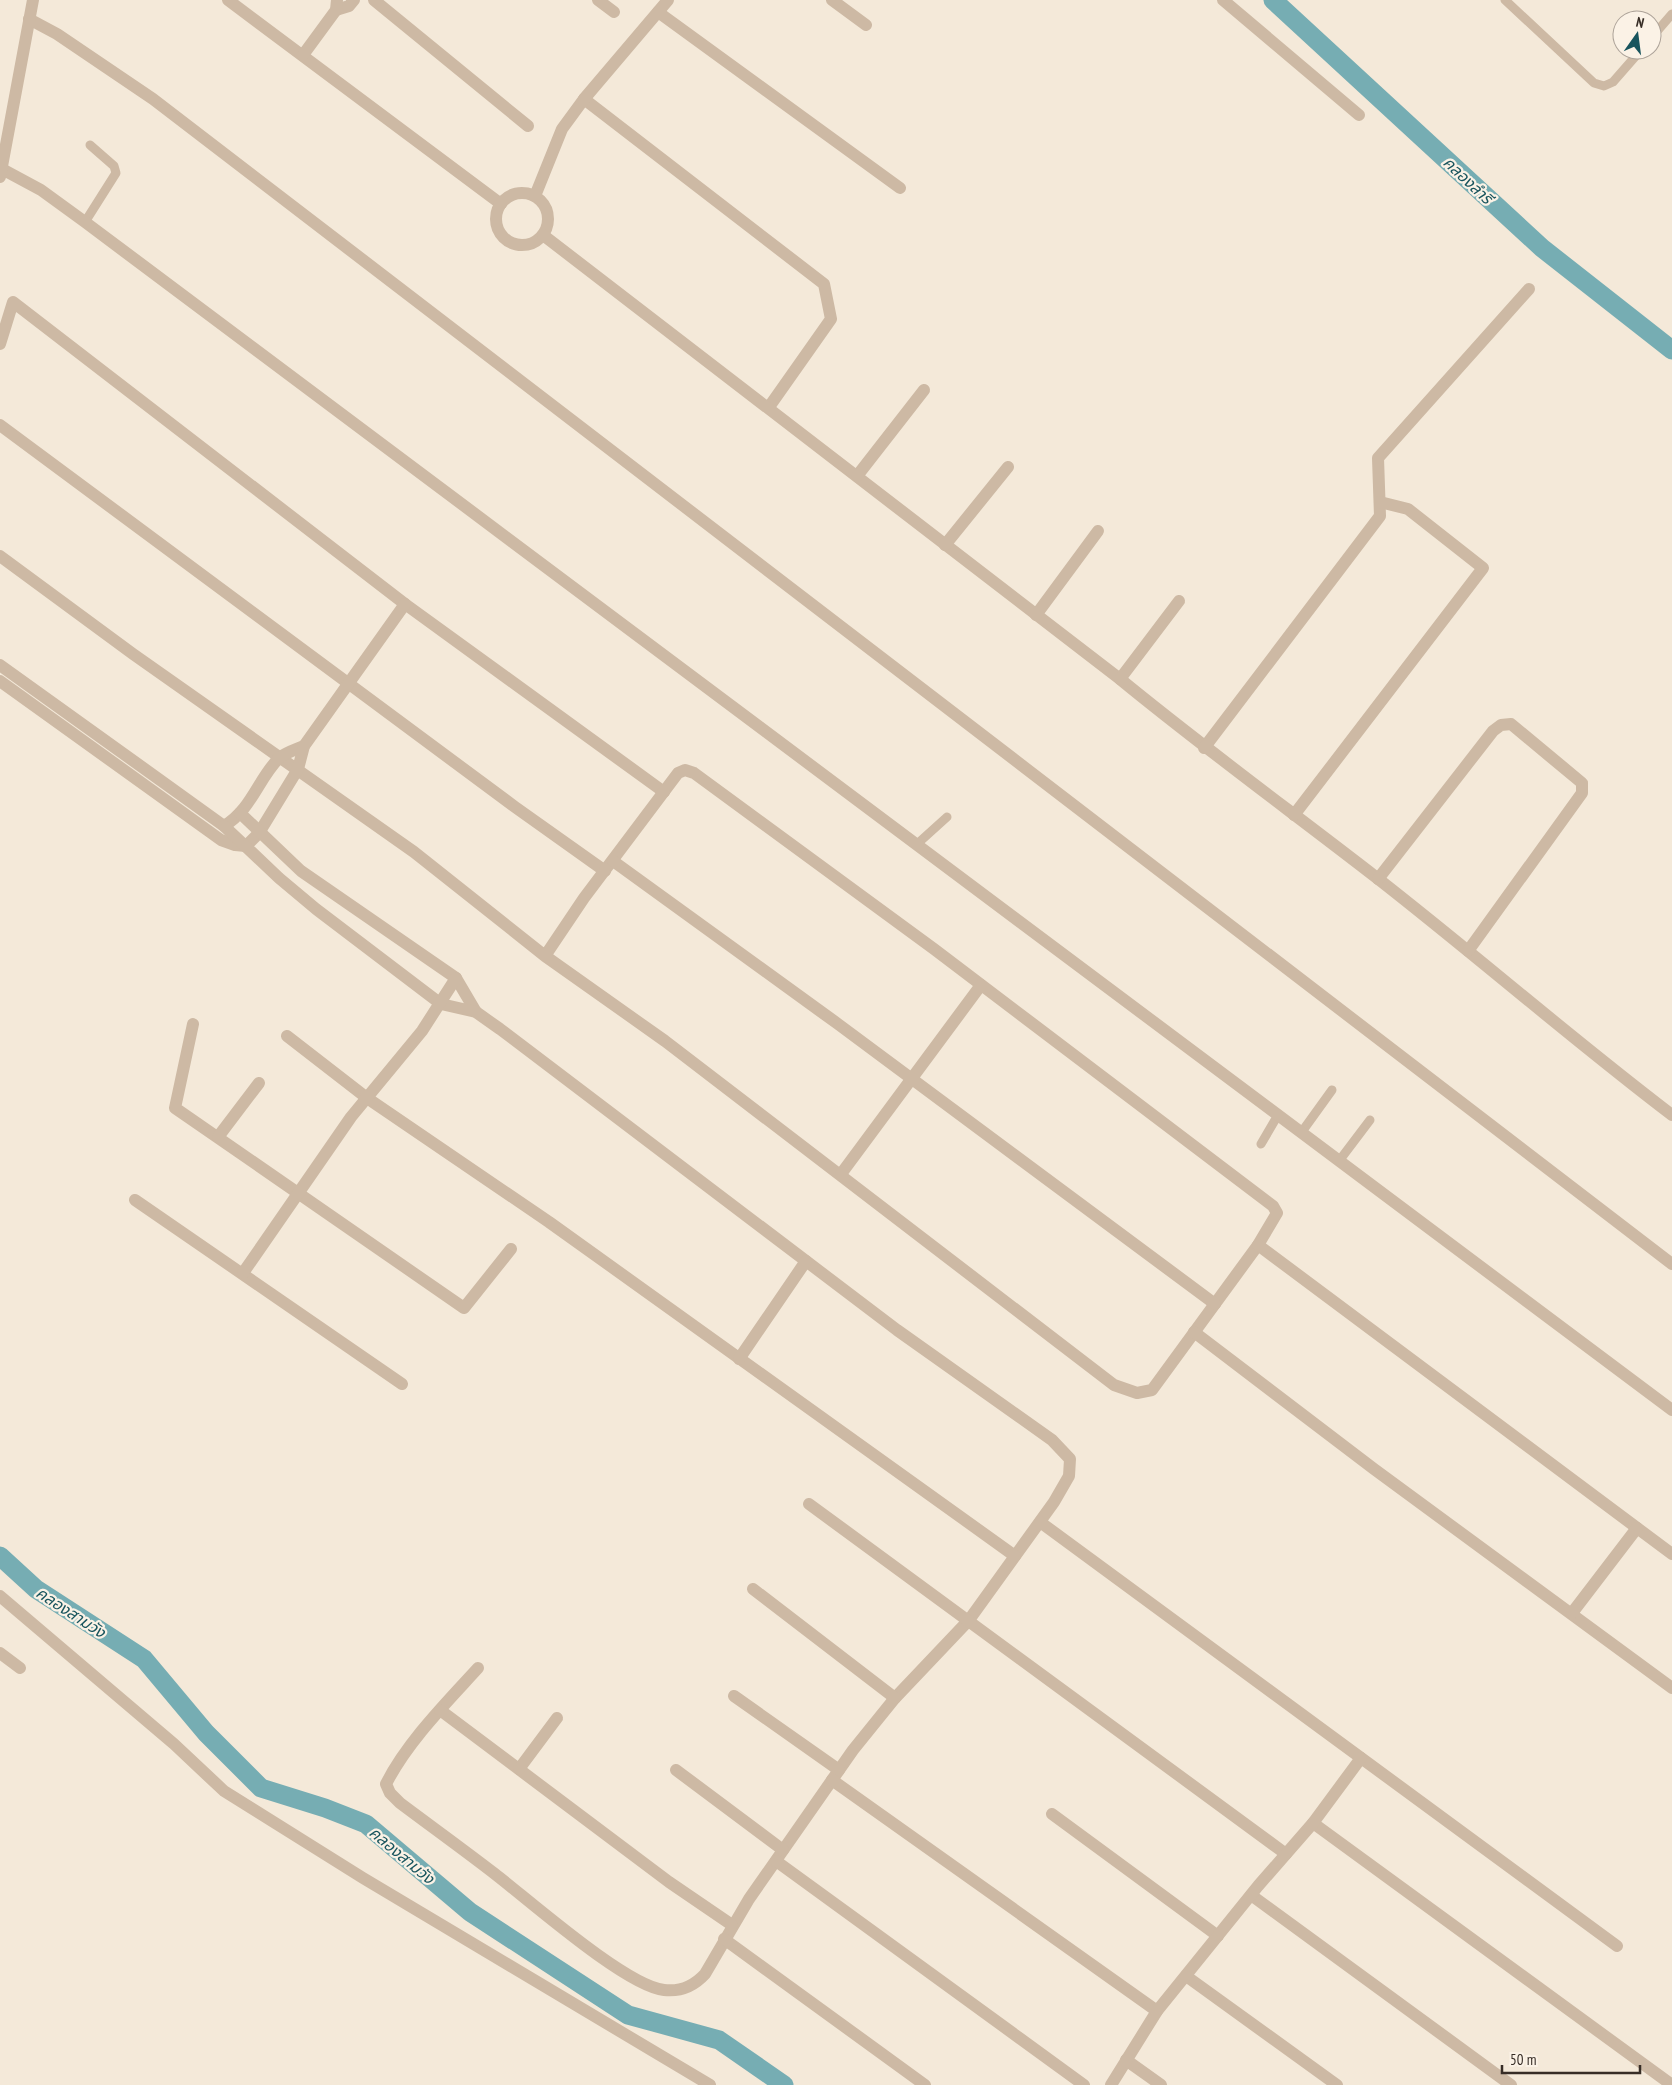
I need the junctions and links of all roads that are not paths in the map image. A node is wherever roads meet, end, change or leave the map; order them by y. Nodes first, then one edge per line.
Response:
1 (33, 0) edge
2 (228, 0) edge
3 (354, 0) edge
4 (374, 0) edge
5 (598, 0) edge
6 (668, 0) edge
7 (832, 0) edge
8 (1223, 0) edge
9 (1505, 0) edge
10 (337, 5) edge
11 (614, 12) dead end
12 (658, 12) junction
13 (1672, 14) edge
14 (29, 19) junction
15 (866, 25) dead end
16 (1662, 26) edge
17 (303, 56) junction
18 (1632, 60) edge
19 (584, 99) junction
20 (1359, 115) dead end
21 (528, 126) dead end
22 (90, 145) dead end
23 (1, 173) edge
24 (900, 188) dead end
25 (535, 196) junction
26 (501, 204) junction
27 (85, 222) junction
28 (543, 235) junction
29 (1528, 289) dead end
30 (0, 344) edge
31 (924, 390) dead end
32 (769, 407) junction
33 (0, 425) edge
34 (1008, 467) dead end
35 (857, 476) junction
36 (1380, 502) junction
37 (1098, 531) dead end
38 (945, 545) junction
39 (0, 556) edge
40 (1179, 601) dead end
41 (405, 604) junction
42 (1036, 615) junction
43 (0, 665) edge
44 (1120, 679) junction
45 (0, 681) edge
46 (348, 684) junction
47 (304, 746) junction
48 (1204, 748) junction
49 (280, 757) junction
50 (298, 769) junction
51 (664, 792) junction
52 (240, 814) junction
53 (1294, 815) junction
54 (947, 817) dead end
55 (224, 826) junction
56 (259, 833) junction
57 (916, 845) junction
58 (246, 846) junction
59 (609, 866) junction
60 (301, 871) junction
61 (1378, 879) junction
62 (291, 888) junction
63 (1468, 951) junction
64 (545, 956) junction
65 (456, 978) junction
66 (981, 985) junction
67 (441, 1004) junction
68 (476, 1012) junction
69 (193, 1024) dead end
70 (287, 1036) dead end
71 (911, 1079) junction
72 (260, 1083) dead end
73 (1332, 1090) dead end
74 (367, 1098) junction
75 (1278, 1115) junction
76 (1672, 1115) edge
77 (1370, 1120) dead end
78 (1301, 1133) junction
79 (218, 1137) junction
80 (1261, 1144) dead end
81 (1339, 1161) junction
82 (841, 1174) junction
83 (299, 1194) junction
84 (135, 1200) dead end
85 (1258, 1245) junction
86 (511, 1249) dead end
87 (806, 1261) junction
88 (1672, 1264) edge
89 (243, 1273) junction
90 (1215, 1304) junction
91 (1194, 1332) junction
92 (739, 1359) junction
93 (402, 1384) dead end
94 (1672, 1410) edge
95 (809, 1504) dead end
96 (1040, 1522) junction
97 (1637, 1528) junction
98 (1672, 1554) edge
99 (1015, 1556) junction
100 (753, 1589) dead end
101 (0, 1596) edge
102 (1572, 1613) junction
103 (969, 1620) junction
104 (0, 1653) edge
105 (20, 1668) dead end
106 (478, 1668) dead end
107 (1672, 1688) edge
108 (734, 1696) dead end
109 (895, 1698) junction
110 (440, 1710) junction
111 (557, 1718) dead end
112 (1361, 1758) junction
113 (519, 1769) junction
114 (676, 1770) dead end
115 (835, 1775) junction
116 (1052, 1814) dead end
117 (1313, 1822) junction
118 (1286, 1854) junction
119 (779, 1856) junction
120 (1251, 1895) junction
121 (732, 1925) junction
122 (1218, 1936) junction
123 (724, 1939) junction
124 (1617, 1946) dead end
125 (1186, 1976) junction
126 (1157, 2011) junction
127 (1126, 2060) junction
128 (691, 2080) edge
129 (710, 2085) edge
130 (924, 2085) edge
131 (1084, 2085) edge
132 (1110, 2085) edge
133 (1161, 2085) edge
134 (1337, 2085) edge
135 (1511, 2085) edge
136 (1672, 2085) edge

1 - 14 street
2 - 17 street
3 - 10 street
4 - 21 street
5 - 11 street
6 - 12 street
7 - 15 street
8 - 20 street
9 - 18 lane
10 - 17 street
12 - 19 street
12 - 24 street
13 - 16 lane
14 - 23 street
14 - 88 street
17 - 26 street
19 - 25 street
19 - 32 street
22 - 27 lane
23 - 27 street
25 - 26 street
25 - 28 street
26 - 28 street
27 - 57 street
28 - 32 street
29 - 36 street
30 - 41 street
31 - 35 street
32 - 35 street
33 - 46 street
34 - 38 street
35 - 38 street
36 - 48 street
36 - 53 street
37 - 42 street
38 - 42 street
39 - 49 street
40 - 44 street
41 - 46 street
41 - 51 street
42 - 44 street
43 - 55 street
44 - 48 street
45 - 58 street
46 - 47 street
46 - 59 street
47 - 49 street
47 - 50 street
48 - 53 street
49 - 50 street
49 - 52 street
50 - 56 street
50 - 64 street
51 - 59 street
51 - 66 street
52 - 55 street
52 - 56 street
53 - 61 street
54 - 57 lane
55 - 58 street
56 - 58 street
56 - 60 street
57 - 75 street
58 - 62 street
59 - 64 street
59 - 71 street
60 - 62 street
60 - 65 street
61 - 63 street
61 - 63 street
62 - 67 street
63 - 76 street
64 - 82 street
65 - 67 street
65 - 68 street
66 - 71 street
66 - 85 street
67 - 68 street
67 - 74 street
68 - 87 street
69 - 79 street
70 - 74 street
71 - 82 street
71 - 90 street
72 - 79 street
73 - 78 lane
74 - 83 street
74 - 92 street
75 - 78 street
75 - 80 lane
77 - 81 lane
78 - 81 street
79 - 83 street
81 - 94 street
82 - 91 street
83 - 86 street
83 - 89 street
84 - 89 street
85 - 90 street
85 - 97 street
87 - 92 street
87 - 96 street
89 - 93 street
90 - 91 street
91 - 102 street
92 - 99 street
95 - 103 street
96 - 99 street
96 - 112 street
97 - 98 street
97 - 102 street
99 - 103 street
100 - 109 street
101 - 128 street
102 - 107 street
103 - 109 street
103 - 118 street
104 - 105 street
106 - 110 street
108 - 115 street
109 - 115 street
110 - 113 street
110 - 123 street
111 - 113 street
112 - 117 street
112 - 124 street
113 - 121 street
114 - 119 street
115 - 119 street
115 - 126 street
116 - 122 street
117 - 118 street
117 - 136 street
118 - 120 street
119 - 121 street
119 - 131 street
120 - 122 street
120 - 135 street
121 - 123 street
122 - 125 street
123 - 130 street
125 - 126 street
125 - 134 street
126 - 127 street
127 - 132 street
127 - 133 street
128 - 129 street

